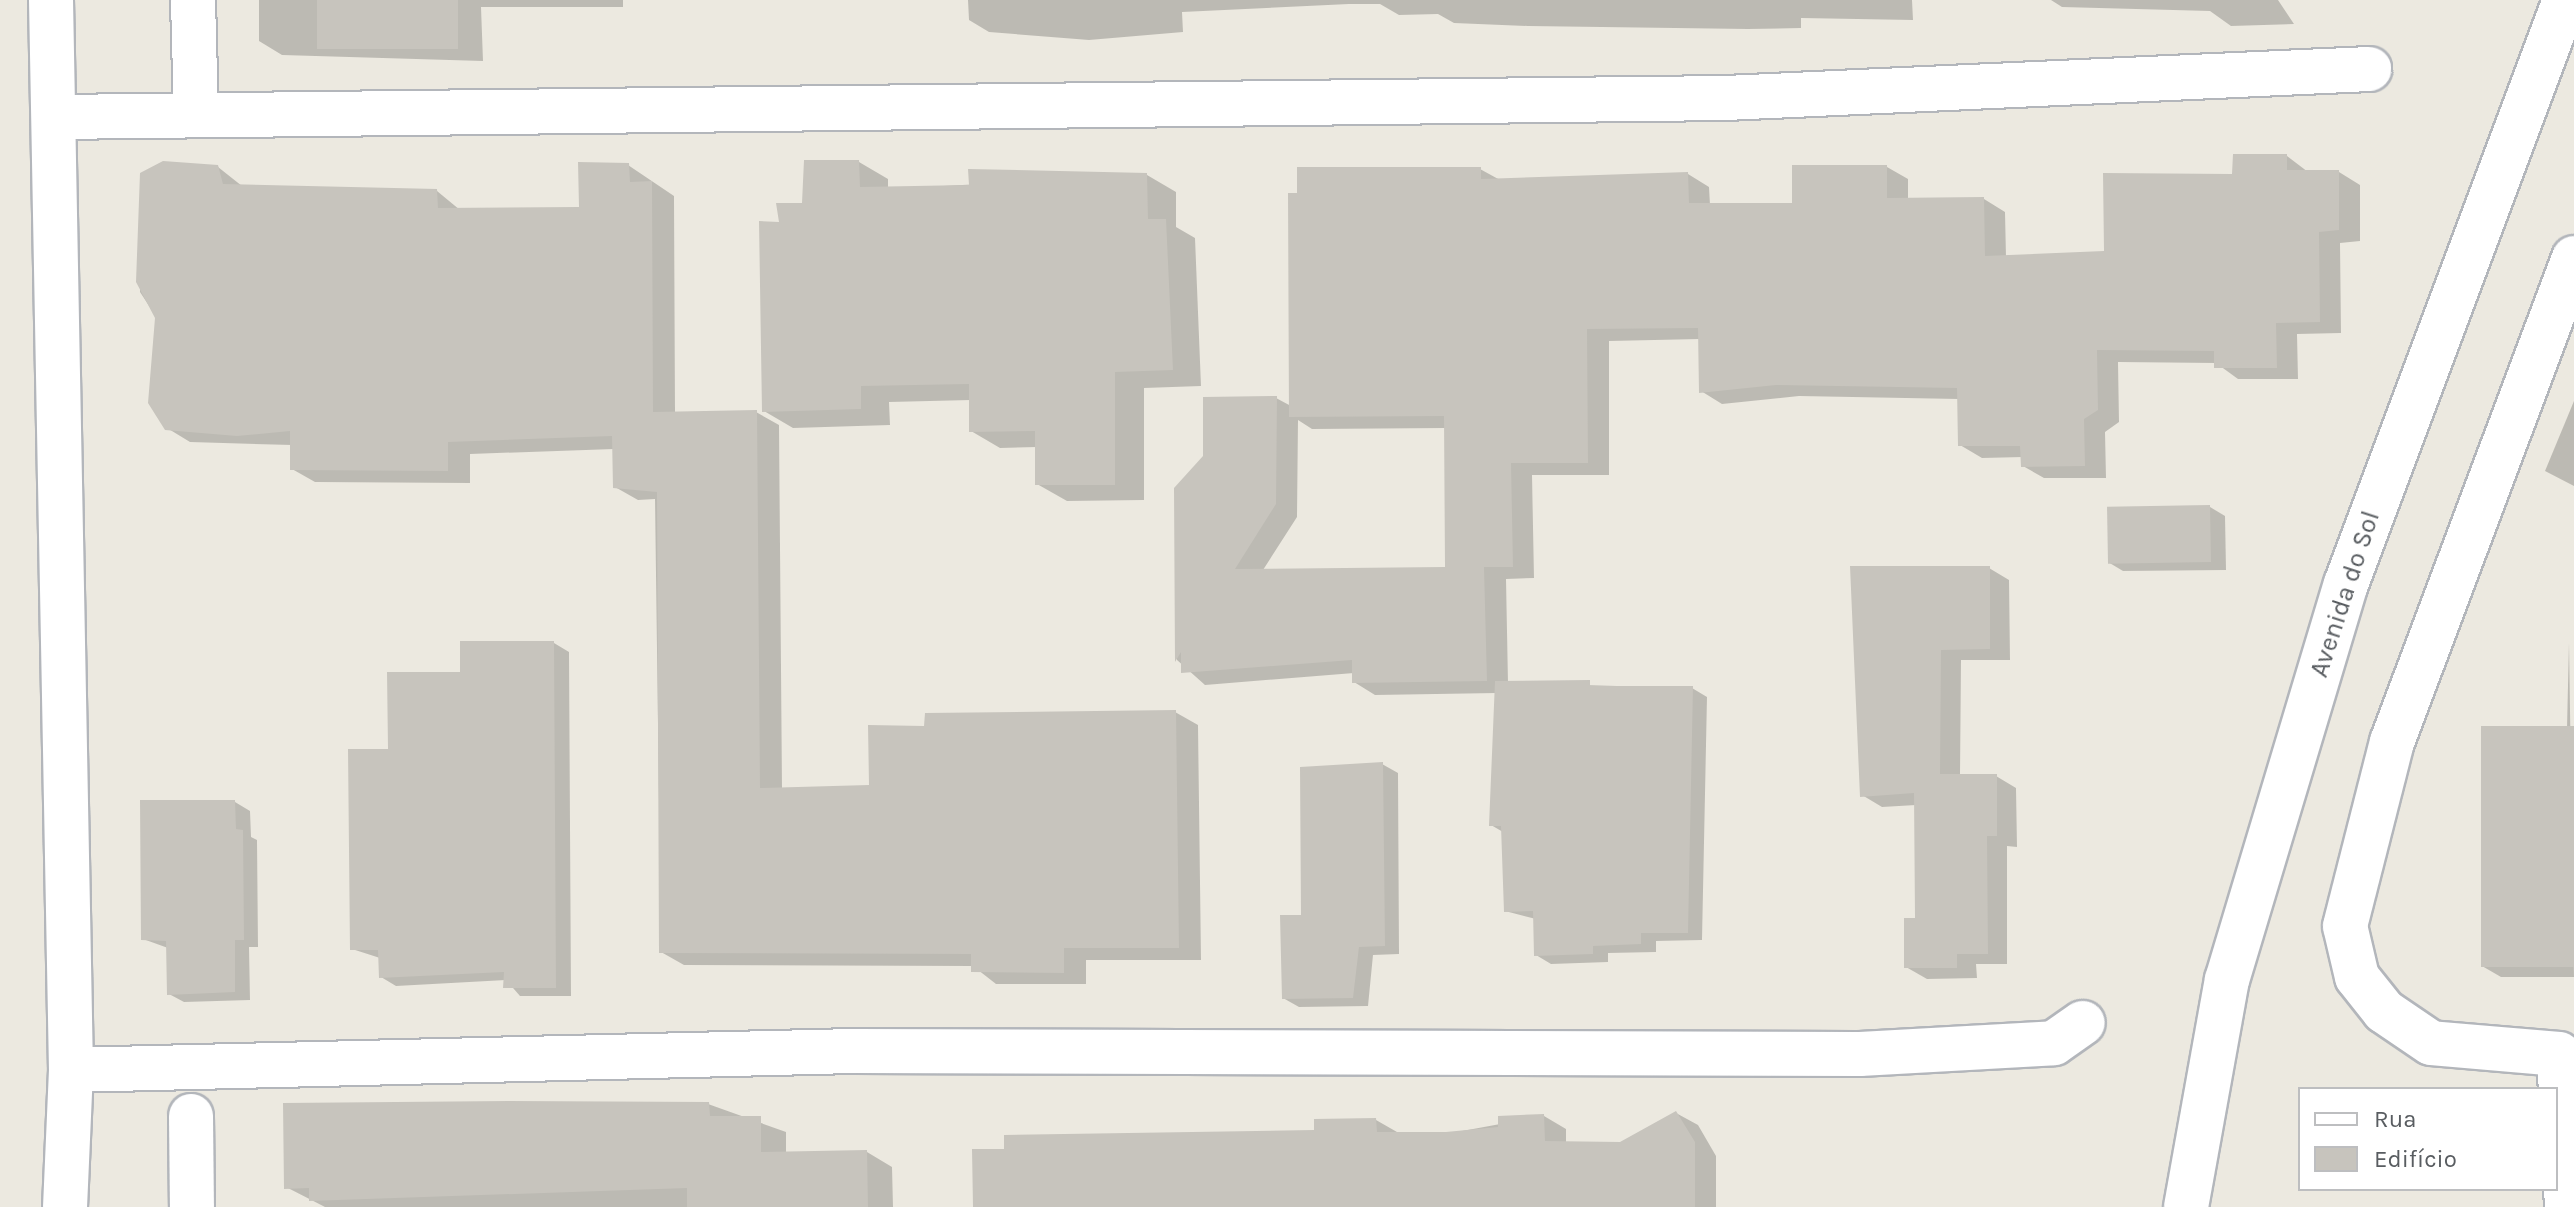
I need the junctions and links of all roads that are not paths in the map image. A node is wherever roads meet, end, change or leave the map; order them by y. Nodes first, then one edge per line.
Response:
1 (51, 0) edge
2 (193, 0) edge
3 (2565, 0) edge
4 (2369, 69) dead end
5 (196, 115) junction
6 (54, 117) junction
7 (2574, 258) edge
8 (2083, 1023) dead end
9 (2567, 1054) edge
10 (71, 1070) junction
11 (191, 1116) dead end
12 (65, 1207) edge
13 (192, 1207) edge
14 (2186, 1207) edge
15 (2567, 1207) edge

1 - 6 street
2 - 5 street
3 - 14 street, Avenida do Sol
4 - 5 street
5 - 6 street
6 - 10 street
7 - 9 street
8 - 10 street
9 - 15 street
10 - 12 street
11 - 13 street

